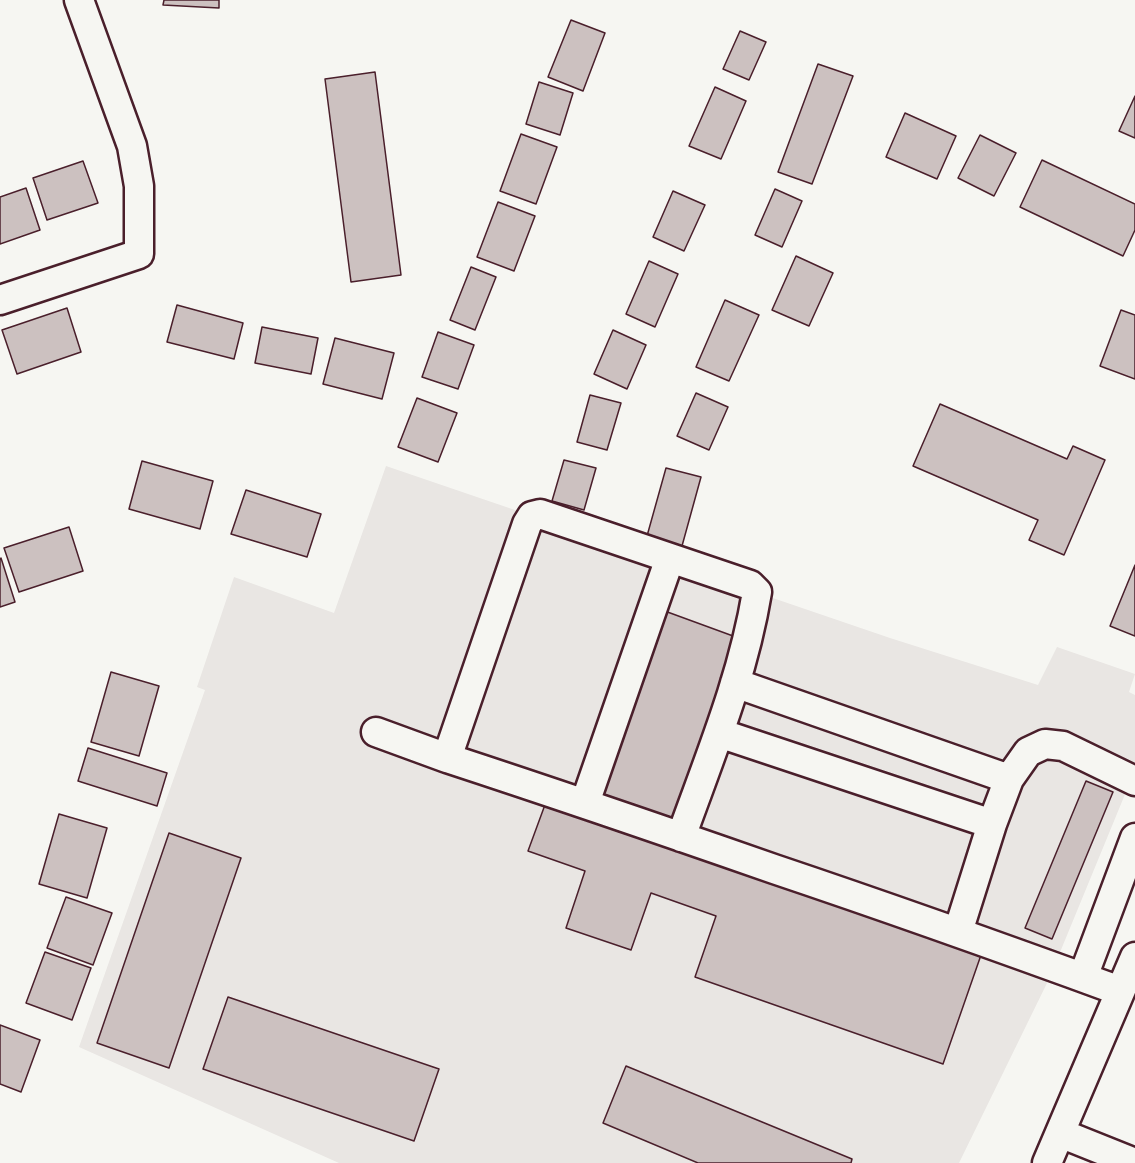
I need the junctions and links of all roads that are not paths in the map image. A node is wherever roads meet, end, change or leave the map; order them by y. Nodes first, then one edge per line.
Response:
1 (79, 0) edge
2 (0, 300) edge
3 (670, 558) junction
4 (735, 683) junction
5 (376, 732) dead end
6 (719, 733) junction
7 (447, 758) junction
8 (1009, 779) junction
9 (1135, 781) edge
10 (585, 803) junction
11 (992, 824) junction
12 (681, 837) junction
13 (1135, 838) edge
14 (958, 932) junction
15 (1135, 957) edge
16 (1083, 977) junction
17 (1120, 991) junction
18 (1060, 1133) junction
19 (1047, 1163) edge
20 (1135, 1163) edge

1 - 2 street
3 - 4 street
3 - 7 street
3 - 10 street
4 - 6 street
4 - 8 street
5 - 7 street
6 - 11 street
6 - 12 street
7 - 10 street
8 - 9 street
8 - 11 street
10 - 12 street
11 - 14 street
12 - 14 street
13 - 16 street
14 - 16 street
15 - 17 street
16 - 17 street
17 - 18 street
18 - 19 street
18 - 20 street

